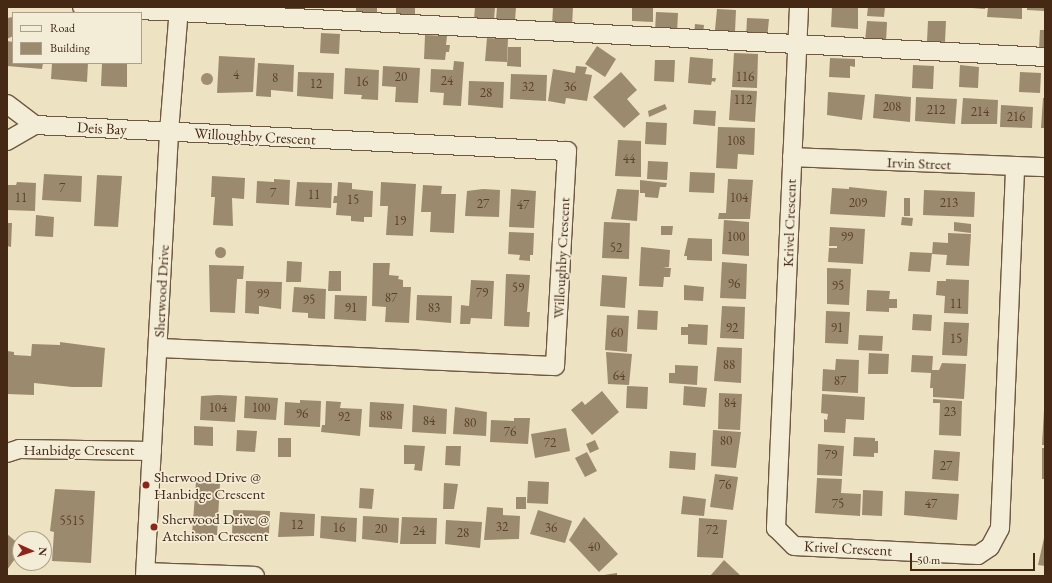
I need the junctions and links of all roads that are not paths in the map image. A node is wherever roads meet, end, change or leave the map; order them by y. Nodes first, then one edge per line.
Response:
1 (82, 7) edge
2 (799, 7) edge
3 (178, 9) edge
4 (798, 46) junction
5 (1045, 57) edge
6 (7, 104) edge
7 (35, 124) junction
8 (169, 132) junction
9 (7, 141) edge
10 (792, 157) junction
11 (1015, 166) junction
12 (1045, 167) edge
13 (158, 348) junction
14 (152, 451) junction
15 (7, 453) edge
16 (146, 574) edge
17 (255, 576) edge

1 - 3 street
2 - 4 street, Krivel Crescent
3 - 4 street
3 - 8 street, Sherwood Drive
4 - 5 street
4 - 10 street, Krivel Crescent
6 - 7 street
7 - 8 street, Deis Bay
7 - 9 street
8 - 13 street, Sherwood Drive
8 - 13 street, Willoughby Crescent
10 - 11 street, Irvin Street
10 - 11 street, Krivel Crescent
11 - 12 street, Irvin Street
13 - 14 street, Sherwood Drive
14 - 15 street, Hanbidge Crescent
14 - 16 street, Sherwood Drive
16 - 17 street

